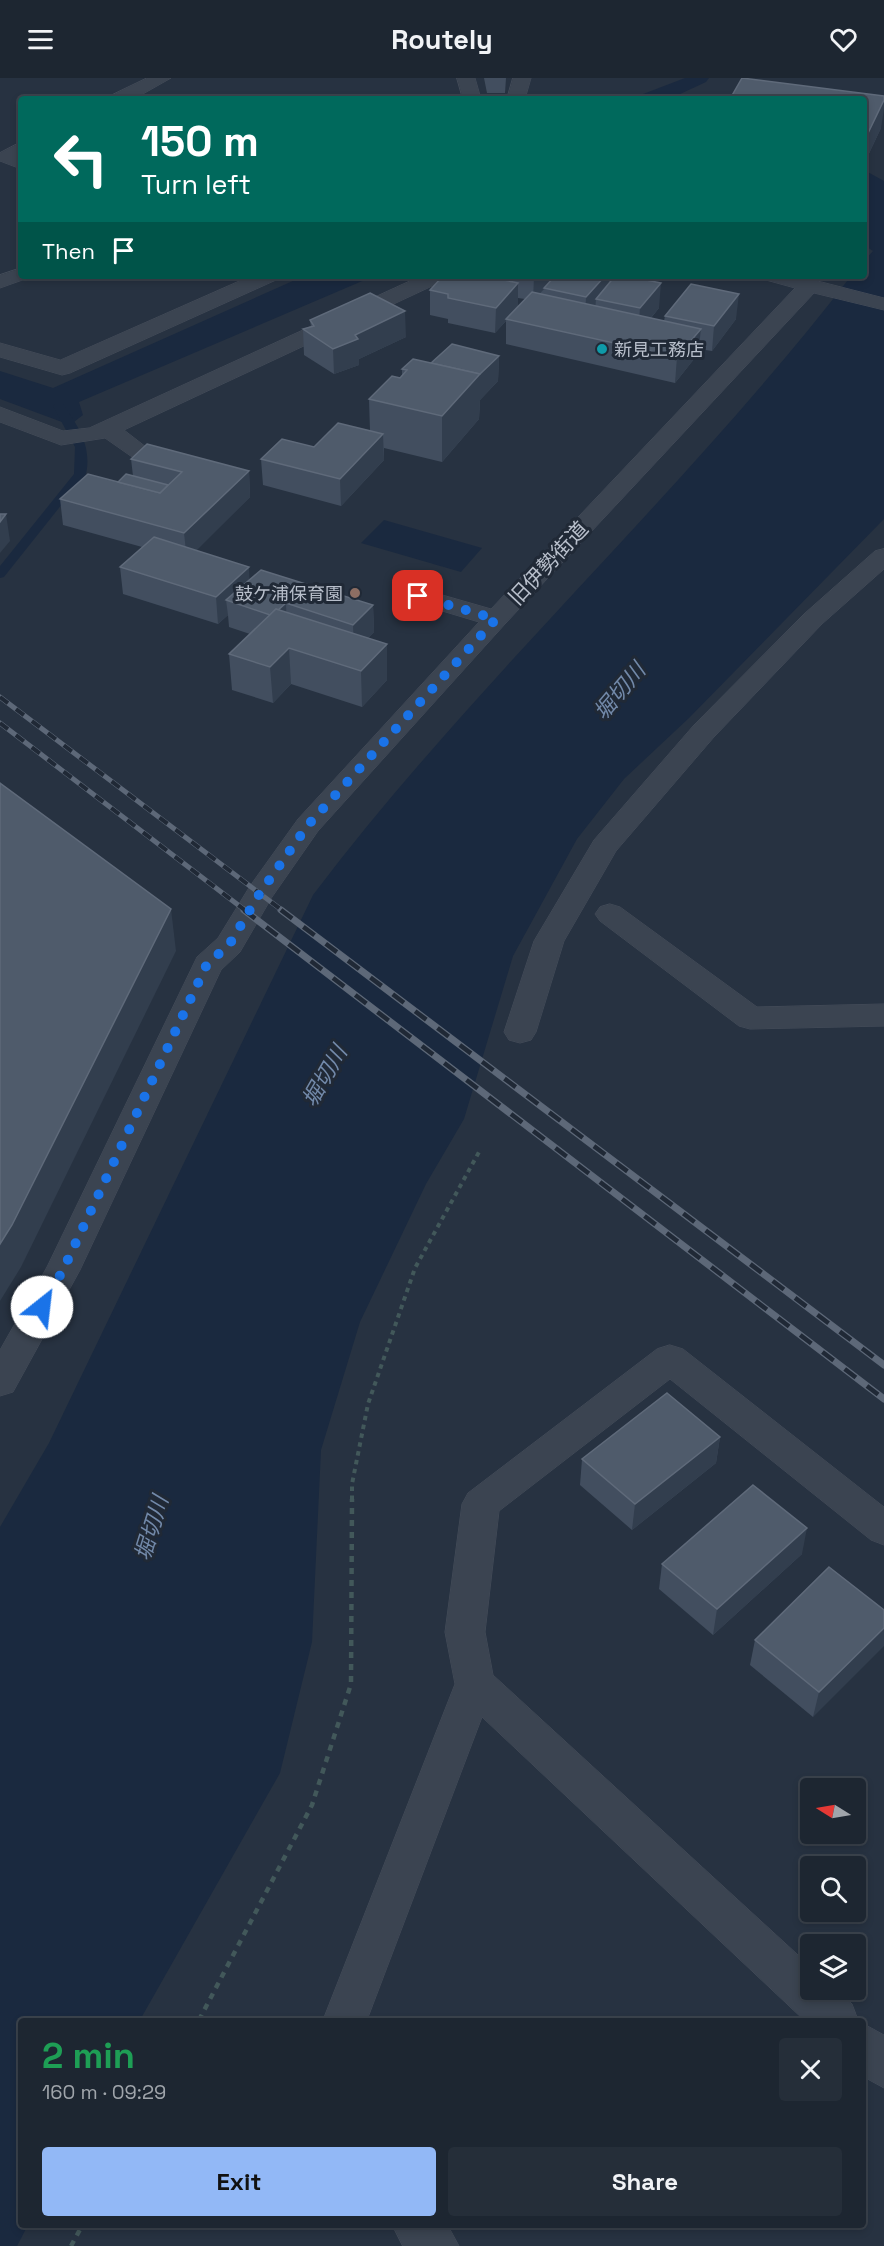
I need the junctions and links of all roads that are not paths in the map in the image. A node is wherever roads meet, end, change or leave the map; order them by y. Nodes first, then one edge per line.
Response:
1 (162, 78) edge
2 (466, 78) edge
3 (522, 78) edge
4 (125, 96) edge
5 (471, 96) edge
6 (517, 96) edge
7 (14, 157) edge
8 (0, 177) edge
9 (18, 275) edge
10 (262, 279) edge
11 (432, 279) edge
12 (785, 279) edge
13 (0, 282) edge
14 (810, 285) junction
15 (884, 304) edge
16 (0, 350) edge
17 (0, 414) edge
18 (22, 425) junction
19 (101, 432) junction
20 (0, 436) edge
21 (143, 454) edge
22 (884, 556) edge
23 (418, 596) dead end
24 (496, 619) junction
25 (610, 914) dead end
26 (884, 1015) edge
27 (520, 1032) dead end
28 (0, 1382) edge
29 (884, 1529) edge
30 (475, 1684) junction
31 (346, 2018) edge
32 (834, 2018) edge
33 (866, 2049) edge
34 (884, 2065) edge
35 (419, 2228) edge
36 (435, 2246) edge

1 - 4 street
2 - 5 street
3 - 6 street
7 - 8 street
9 - 13 street
10 - 16 street
11 - 19 street
12 - 14 street
14 - 15 street
14 - 24 street, 旧伊勢街道
17 - 18 street
18 - 19 street
18 - 20 street
19 - 21 street
22 - 27 street
23 - 24 street
24 - 28 street, 旧伊勢街道
25 - 26 street
29 - 30 street
30 - 31 street
30 - 32 street
33 - 34 street
35 - 36 street

